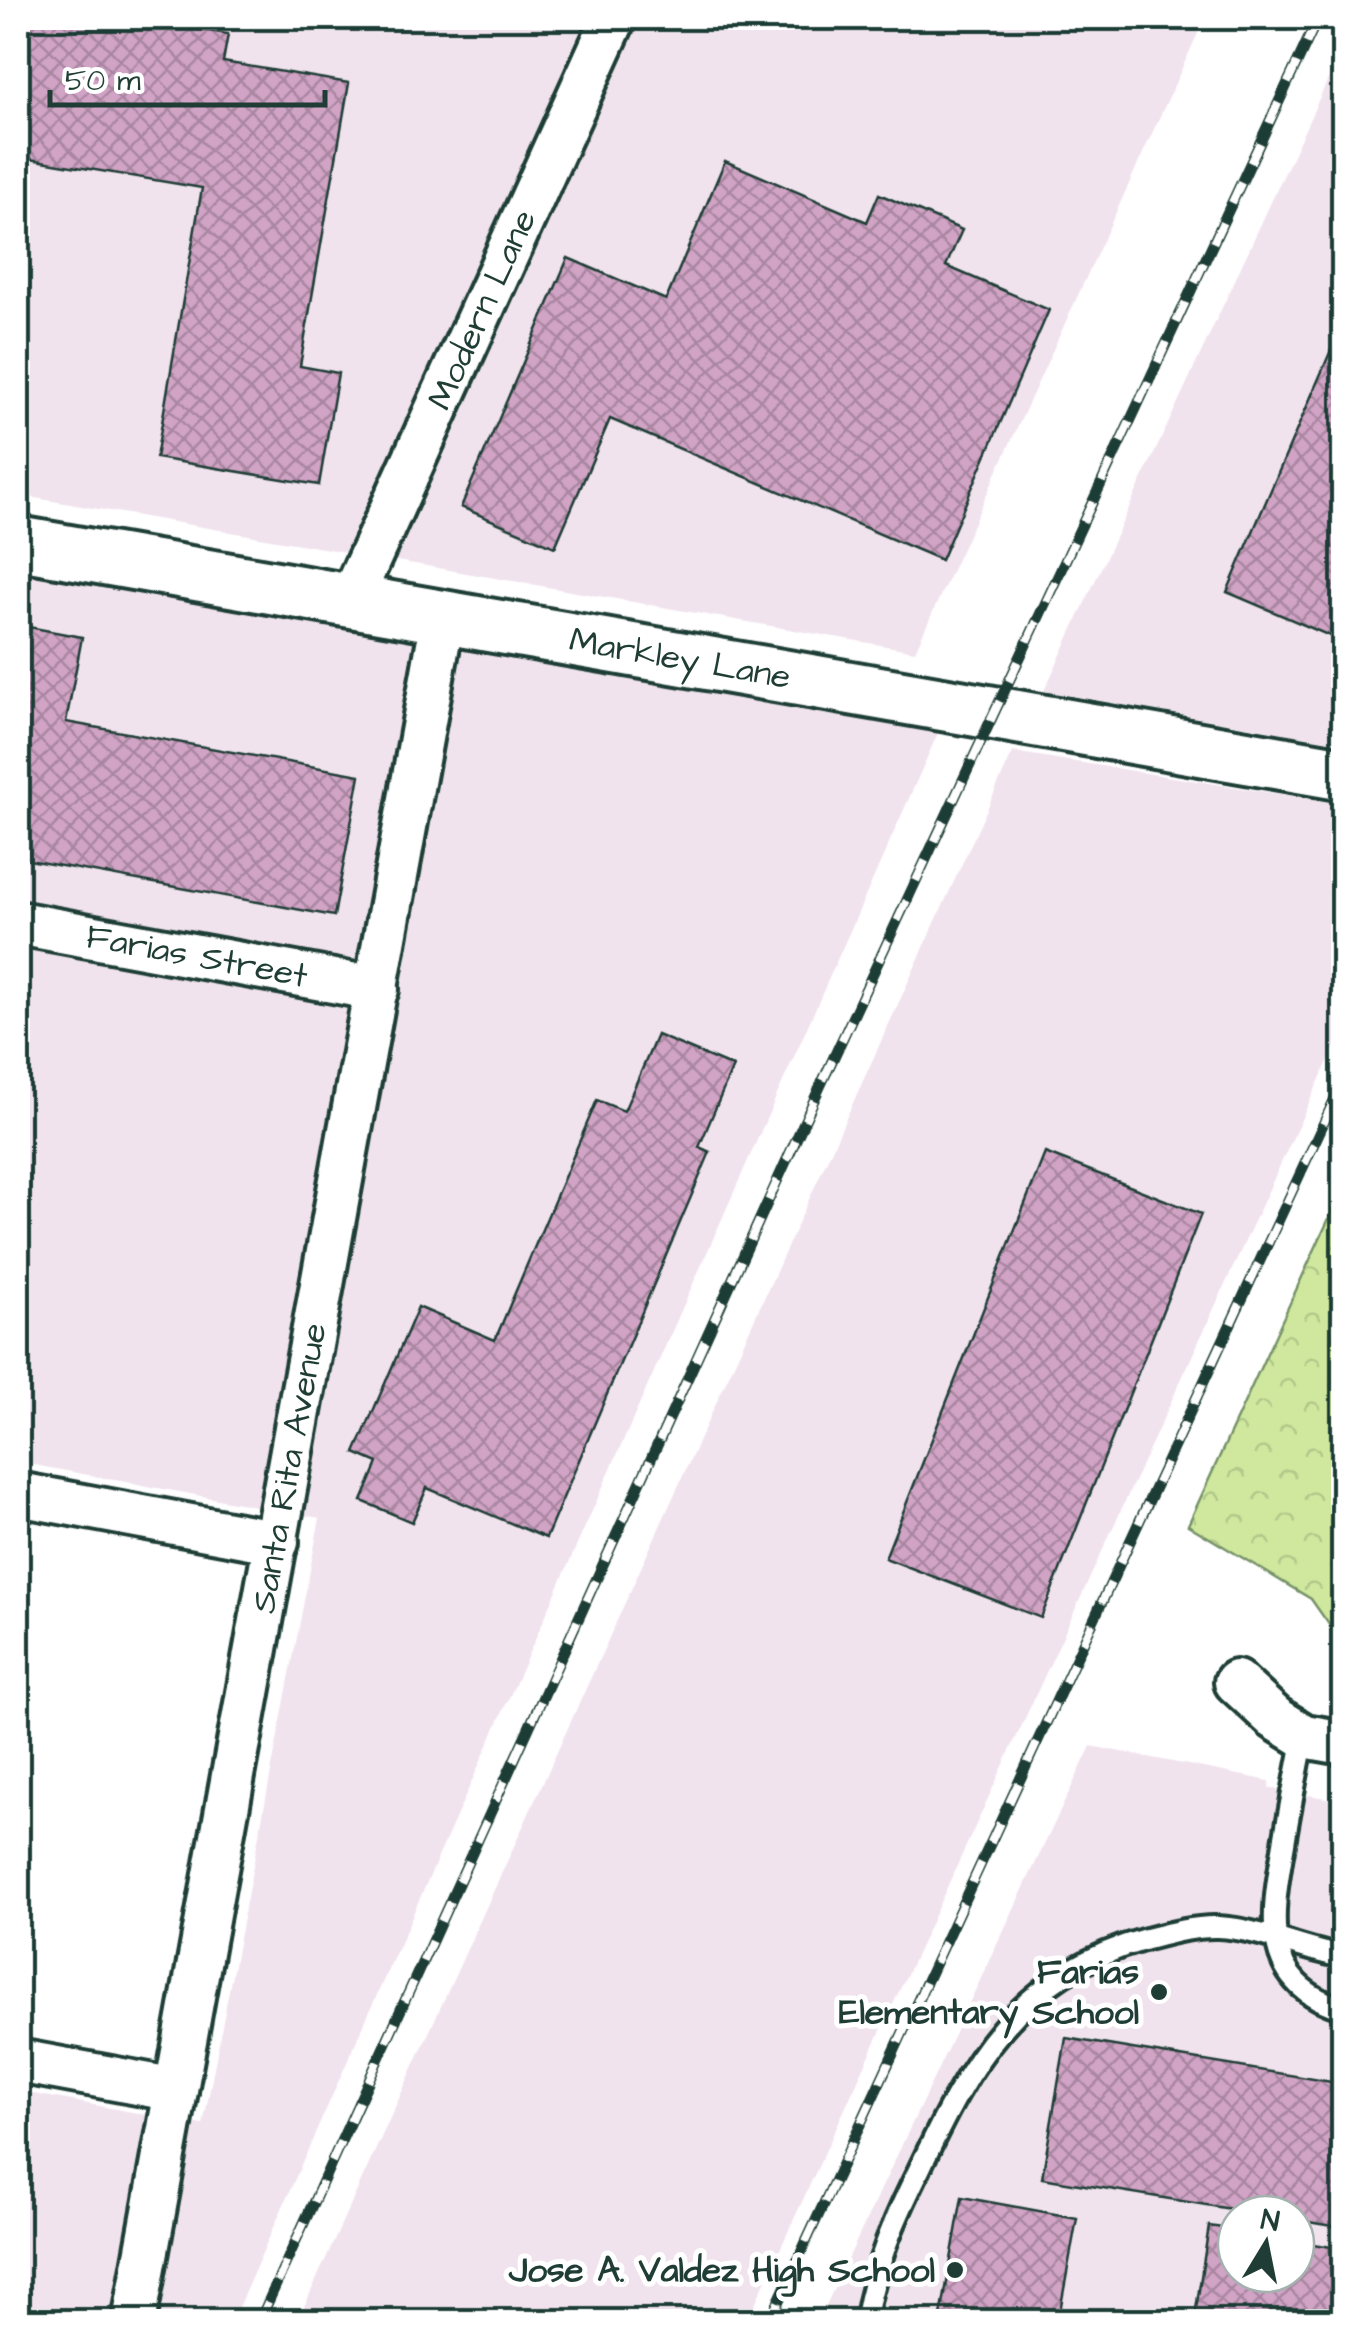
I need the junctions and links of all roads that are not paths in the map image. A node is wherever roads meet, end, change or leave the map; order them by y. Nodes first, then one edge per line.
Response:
1 (614, 18) edge
2 (18, 543) edge
3 (350, 601) junction
4 (444, 617) junction
5 (1344, 774) edge
6 (18, 923) edge
7 (377, 988) junction
8 (18, 1494) edge
9 (277, 1542) junction
10 (1236, 1682) dead end
11 (1324, 1740) edge
12 (1274, 1938) junction
13 (1344, 1957) edge
14 (1344, 2009) edge
15 (18, 2061) edge
16 (176, 2090) junction
17 (134, 2322) edge
18 (866, 2322) edge

1 - 3 street, Modern Lane
2 - 3 street, Markley Lane
3 - 4 street, Markley Lane
4 - 5 street, Markley Lane
4 - 7 street, Santa Rita Avenue
6 - 7 street, Farias Street
7 - 9 street, Santa Rita Avenue
8 - 9 street
9 - 16 street, Santa Rita Avenue
10 - 11 street
11 - 12 lane
12 - 13 lane
12 - 14 lane
12 - 18 lane
15 - 16 street
16 - 17 street, Santa Rita Avenue

